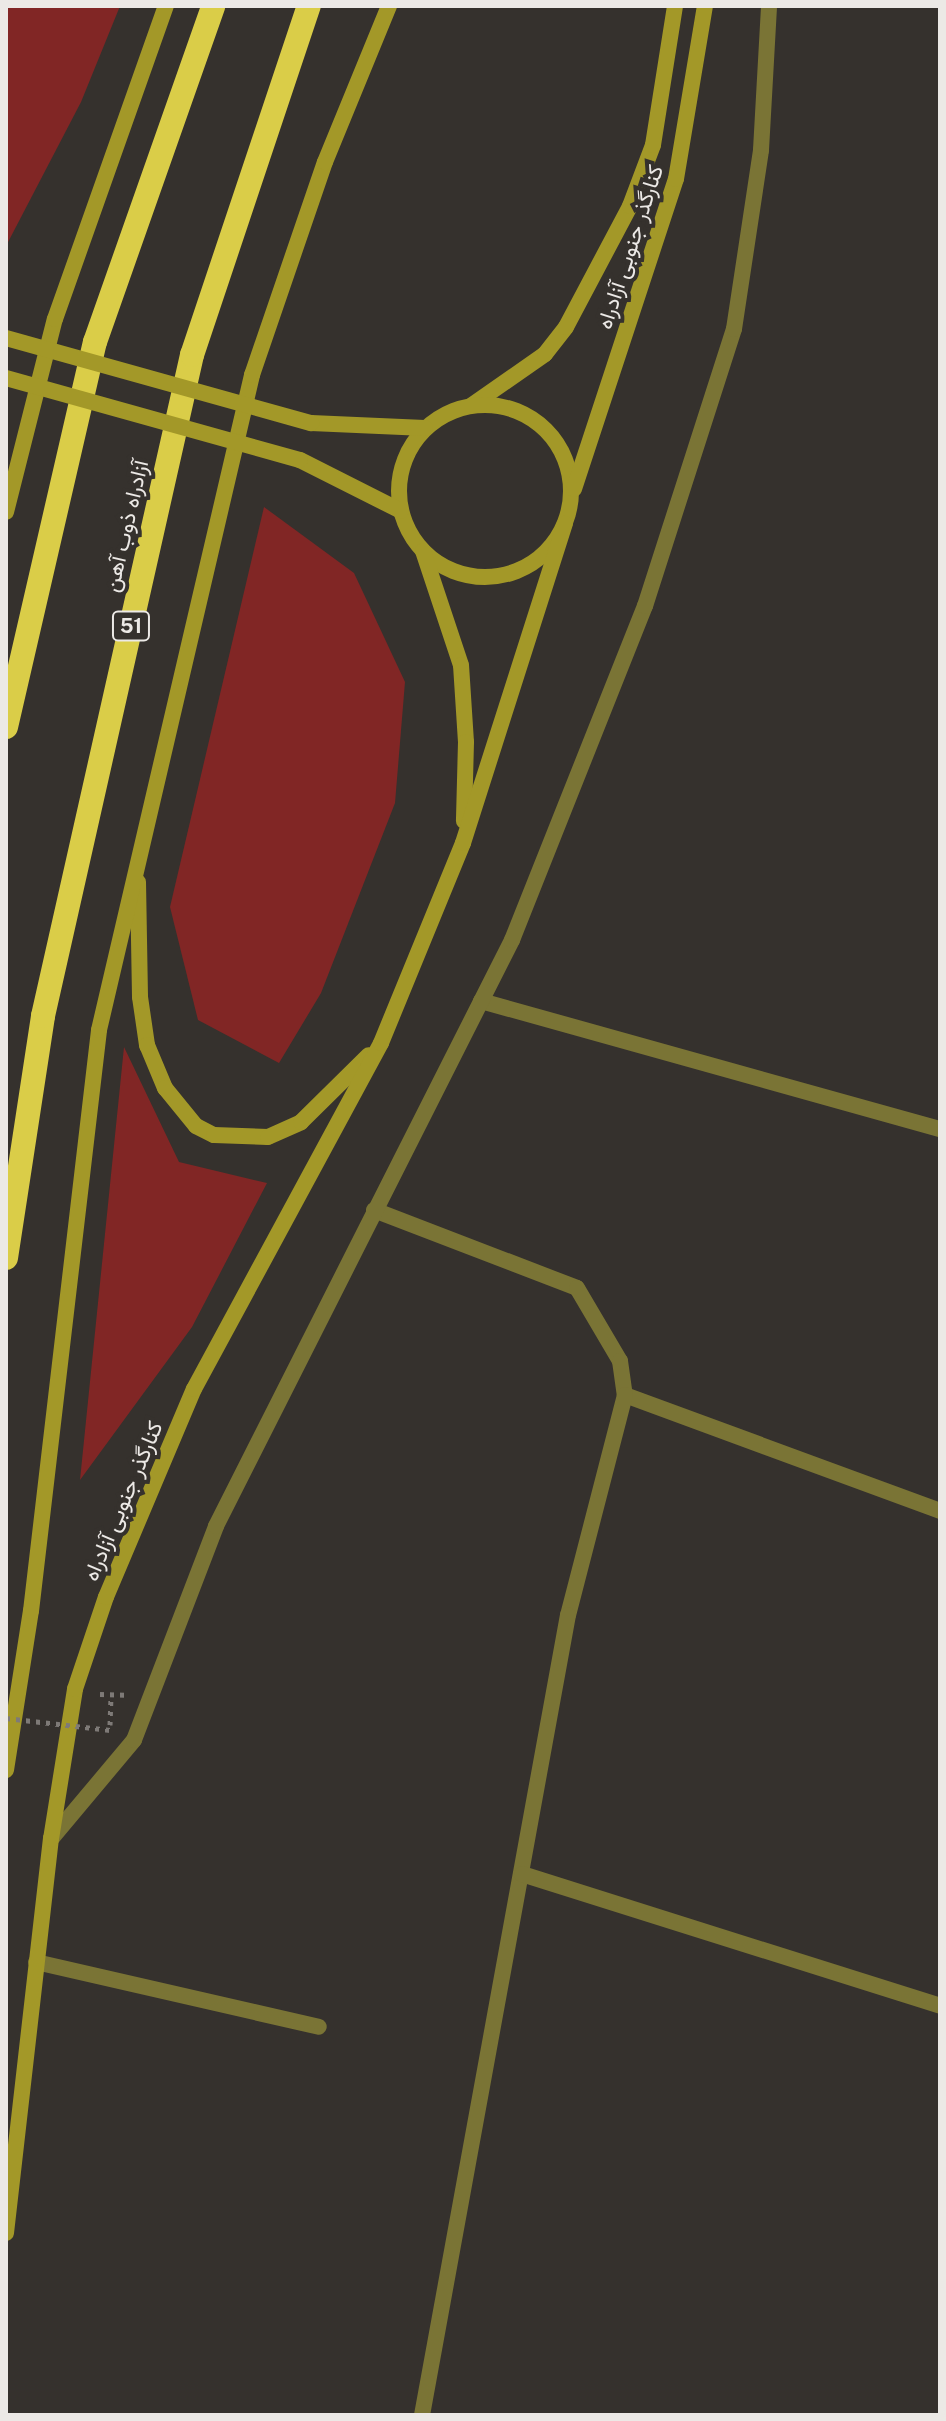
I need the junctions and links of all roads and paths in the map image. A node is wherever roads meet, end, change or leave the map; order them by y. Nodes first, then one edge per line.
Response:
1 (166, 6) edge
2 (213, 6) edge
3 (309, 6) edge
4 (389, 6) edge
5 (675, 6) edge
6 (705, 6) edge
7 (769, 6) edge
8 (6, 338) edge
9 (6, 378) edge
10 (472, 405) junction
11 (425, 428) junction
12 (572, 495) junction
13 (401, 511) junction
14 (6, 512) edge
15 (565, 524) junction
16 (423, 551) junction
17 (6, 727) edge
18 (463, 843) junction
19 (137, 857) junction
20 (481, 1001) junction
21 (381, 1043) junction
22 (940, 1129) edge
23 (374, 1210) junction
24 (6, 1258) edge
25 (625, 1395) junction
26 (940, 1511) edge
27 (75, 1689) junction
28 (152, 1693) junction
29 (111, 1696) junction
30 (6, 1718) edge
31 (6, 1770) edge
32 (51, 1839) junction
33 (522, 1874) junction
34 (36, 1962) junction
35 (940, 2006) edge
36 (319, 2027) dead end
37 (6, 2233) edge
38 (422, 2415) edge

1 - 14 main road
2 - 17 highway
3 - 24 highway, آزادراه ذوب آهن / 51
4 - 19 main road
5 - 10 main road, کنارگذر جنوبی آزادراه
6 - 12 main road, کنارگذر جنوبی آزادراه
7 - 20 street
8 - 11 main road, bridge
9 - 13 main road, bridge
10 - 11 main road
10 - 12 main road
11 - 13 main road
12 - 15 main road
13 - 16 main road
15 - 16 main road
15 - 18 main road, کنارگذر جنوبی آزادراه
16 - 18 main road, کنارگذر جنوبی آزادراه
18 - 21 main road, کنارگذر جنوبی آزادراه
19 - 21 main road
19 - 31 main road
20 - 22 street
20 - 23 street
21 - 27 main road, کنارگذر جنوبی آزادراه
23 - 25 street
23 - 28 street
25 - 26 street
25 - 33 street
27 - 29 path
27 - 32 main road, کنارگذر جنوبی آزادراه
28 - 29 path
28 - 32 street
29 - 30 path, bridge
32 - 34 main road, کنارگذر جنوبی آزادراه
33 - 35 street
33 - 38 street
34 - 36 street
34 - 37 main road, کنارگذر جنوبی آزادراه

